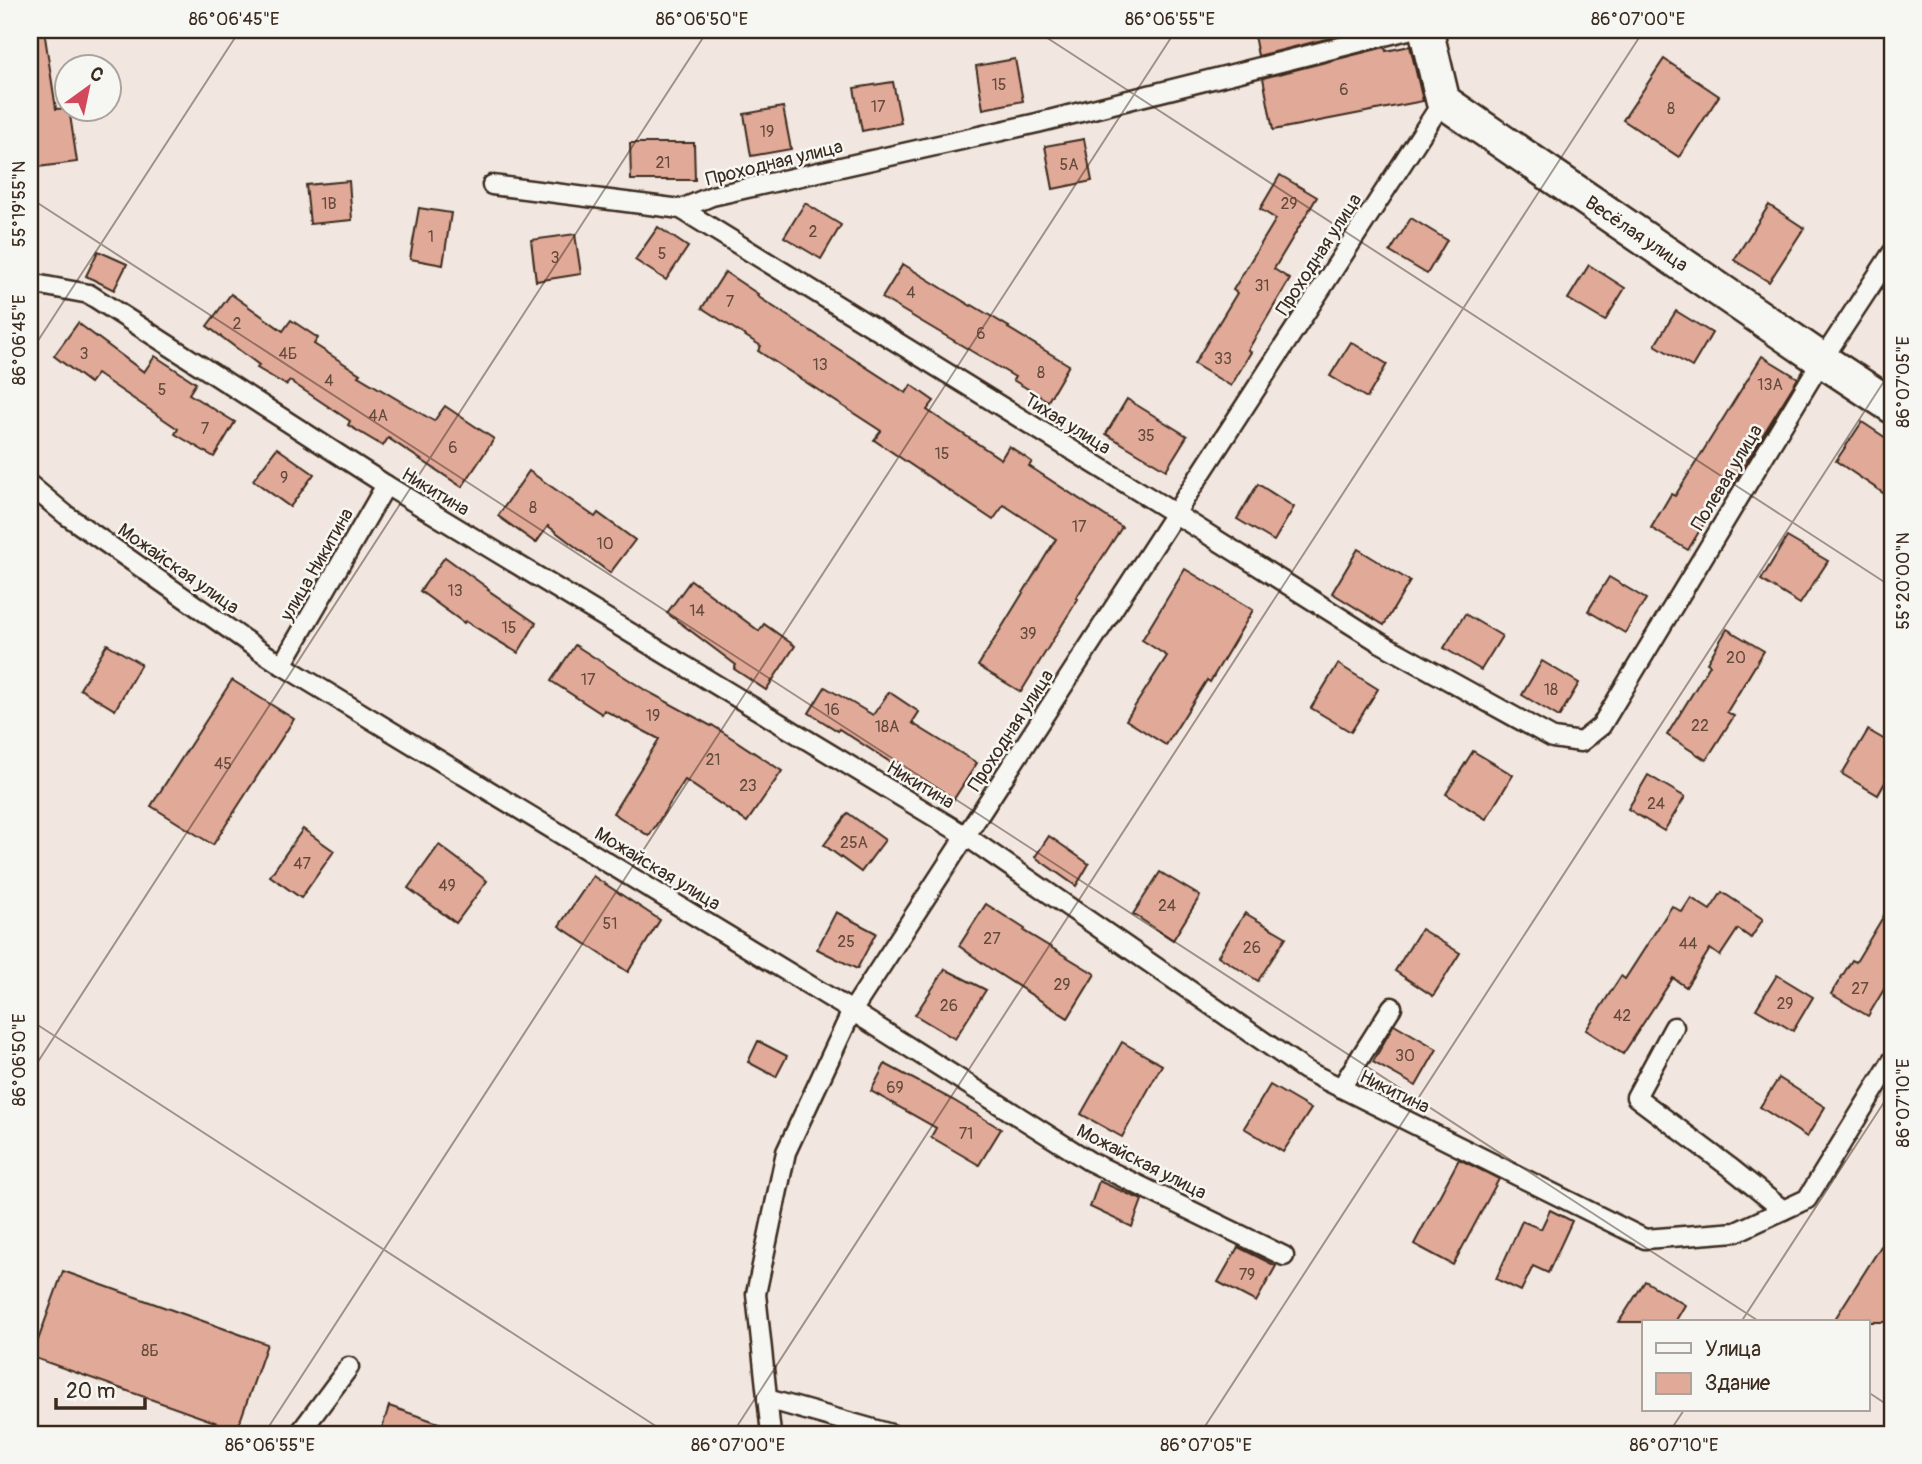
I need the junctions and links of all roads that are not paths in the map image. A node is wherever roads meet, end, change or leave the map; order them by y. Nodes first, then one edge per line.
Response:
1 (1408, 30) edge
2 (1426, 30) edge
3 (1443, 101) junction
4 (492, 186) dead end
5 (681, 209) junction
6 (1892, 253) edge
7 (30, 283) edge
8 (1822, 359) junction
9 (1892, 406) edge
10 (30, 485) edge
11 (386, 485) junction
12 (1174, 513) junction
13 (282, 665) junction
14 (1601, 726) joint
15 (966, 836) junction
16 (1392, 1007) dead end
17 (852, 1011) junction
18 (1674, 1027) dead end
19 (1892, 1061) edge
20 (1340, 1088) junction
21 (1783, 1210) junction
22 (1284, 1256) dead end
23 (349, 1367) dead end
24 (767, 1399) junction
25 (299, 1434) edge
26 (771, 1434) edge
27 (891, 1434) edge

1 - 5 lane, Проходная улица
2 - 3 street
3 - 8 street, Весёлая улица
3 - 12 lane, Проходная улица
4 - 5 lane, Тихая улица
5 - 12 lane, Тихая улица
6 - 8 lane, Полевая улица
7 - 11 lane, Никитина
8 - 9 street, Весёлая улица
8 - 14 lane, Полевая улица
10 - 13 lane, Можайская улица
11 - 13 lane, улица Никитина
11 - 15 lane, Никитина
12 - 14 lane, Тихая улица
12 - 15 lane, Проходная улица
13 - 17 lane, Можайская улица
15 - 17 lane, Проходная улица
15 - 20 lane, Никитина
16 - 20 lane
17 - 22 lane, Можайская улица
17 - 24 lane, Проходная улица
18 - 21 lane
19 - 21 lane, Никитина
20 - 21 lane, Никитина
23 - 25 lane
24 - 26 lane, Проходная улица
24 - 27 lane

